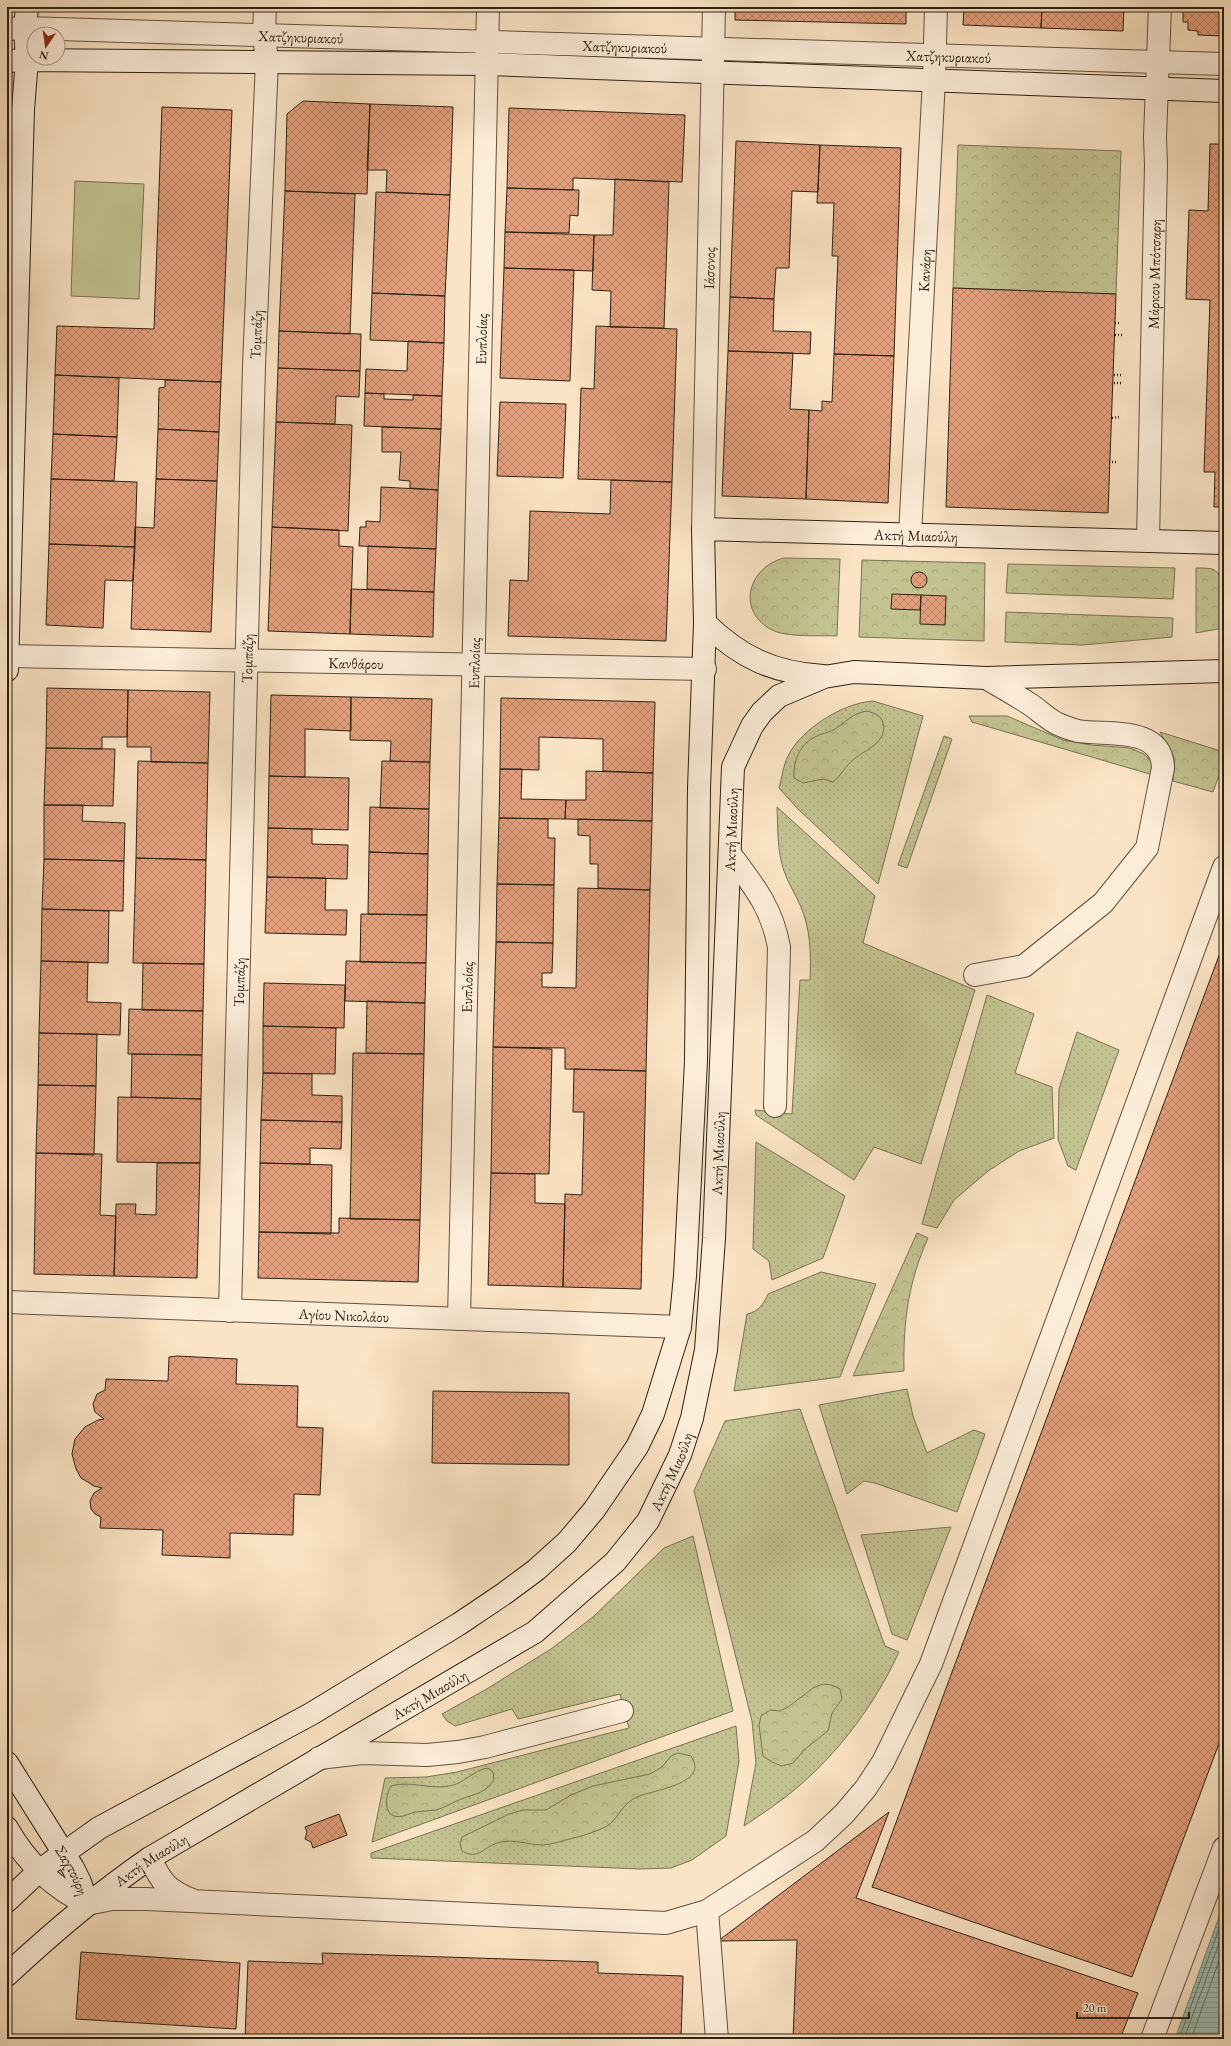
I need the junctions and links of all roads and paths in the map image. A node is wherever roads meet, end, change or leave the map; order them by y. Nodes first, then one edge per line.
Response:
1 (265, 7) edge
2 (488, 7) edge
3 (714, 7) edge
4 (936, 7) edge
5 (1160, 7) edge
6 (20, 21) edge
7 (264, 35) junction
8 (487, 42) junction
9 (713, 49) junction
10 (934, 56) junction
11 (17, 60) edge
12 (267, 61) junction
13 (1157, 62) junction
14 (487, 64) junction
15 (1224, 64) edge
16 (712, 73) junction
17 (934, 79) junction
18 (1157, 88) junction
19 (1224, 91) edge
20 (1114, 375) dead end
21 (1122, 375) dead end
22 (1114, 383) dead end
23 (1122, 383) dead end
24 (1112, 418) dead end
25 (1120, 418) dead end
26 (1109, 462) dead end
27 (1118, 462) dead end
28 (703, 529) junction
29 (910, 535) junction
30 (1148, 540) junction
31 (1224, 543) edge
32 (705, 623) junction
33 (7, 656) edge
34 (246, 660) junction
35 (472, 664) junction
36 (705, 669) junction
37 (7, 670) edge
38 (1222, 672) edge
39 (824, 676) junction
40 (986, 678) junction
41 (730, 854) junction
42 (1224, 867) edge
43 (975, 975) dead end
44 (775, 1106) dead end
45 (7, 1302) edge
46 (230, 1310) junction
47 (460, 1319) junction
48 (680, 1327) junction
49 (622, 1711) dead end
50 (318, 1758) junction
51 (7, 1763) edge
52 (7, 1828) edge
53 (1224, 1848) edge
54 (62, 1854) junction
55 (150, 1858) junction
56 (39, 1871) junction
57 (7, 1901) edge
58 (195, 1902) junction
59 (87, 1904) junction
60 (707, 1911) junction
61 (7, 1975) edge
62 (717, 2039) edge
63 (1152, 2039) edge

1 - 7 street, Τομπάζη
2 - 8 street, Ευπλοίας
3 - 9 street, Ιάσονος
4 - 10 street, Κανάρη
5 - 13 street, Μάρκου Μπότσαρη
6 - 7 street, Χατζηκυριακού
6 - 11 street
7 - 8 street, Χατζηκυριακού
7 - 12 street, Τομπάζη
8 - 9 street, Χατζηκυριακού
8 - 14 street, Ευπλοίας
9 - 10 street, Χατζηκυριακού
9 - 16 street, Ιάσονος
10 - 13 street, Χατζηκυριακού
10 - 17 street, Κανάρη
11 - 12 street, Χατζηκυριακού
11 - 33 street
12 - 14 street, Χατζηκυριακού
12 - 34 street, Τομπάζη
13 - 15 street, Χατζηκυριακού
13 - 18 street, Μάρκου Μπότσαρη
14 - 16 street, Χατζηκυριακού
14 - 35 street, Ευπλοίας
16 - 17 street, Χατζηκυριακού
16 - 28 street, Ιάσονος
17 - 18 street, Χατζηκυριακού
17 - 29 street, Κανάρη
18 - 19 street, Χατζηκυριακού
18 - 30 street, Μάρκου Μπότσαρη
20 - 21 path
22 - 23 path
24 - 25 path
26 - 27 path
28 - 29 street, Ακτή Μιαούλη
28 - 32 street, Ακτή Μιαούλη
29 - 30 street, Ακτή Μιαούλη
30 - 31 street, Ακτή Μιαούλη
32 - 36 street, Ακτή Μιαούλη
32 - 39 street, Ακτή Μιαούλη
33 - 34 street, Κανθάρου
33 - 37 street
34 - 35 street, Κανθάρου
34 - 46 street, Τομπάζη
35 - 36 street, Κανθάρου
35 - 47 street, Ευπλοίας
36 - 48 street, Ακτή Μιαούλη
38 - 40 street, Ακτή Μιαούλη
39 - 40 street, Ακτή Μιαούλη
39 - 41 street, Ακτή Μιαούλη
40 - 43 street
41 - 44 street
41 - 50 street, Ακτή Μιαούλη
42 - 60 street
45 - 46 street, Αγίου Νικολάου
46 - 47 street, Αγίου Νικολάου
47 - 48 street, Αγίου Νικολάου
48 - 54 street, Ακτή Μιαούλη
49 - 50 street
50 - 55 street, Ακτή Μιαούλη
51 - 54 street, Σαχτούρη
52 - 56 street, Σαχτούρη
53 - 63 street
54 - 56 street, Ακτή Μιαούλη
54 - 59 street, Σαχτούρη
55 - 58 street
55 - 59 street, Ακτή Μιαούλη
56 - 57 street, Ακτή Μιαούλη
56 - 59 street, Σαχτούρη
58 - 59 street
58 - 60 street
59 - 61 street, Ακτή Μιαούλη
60 - 62 street

